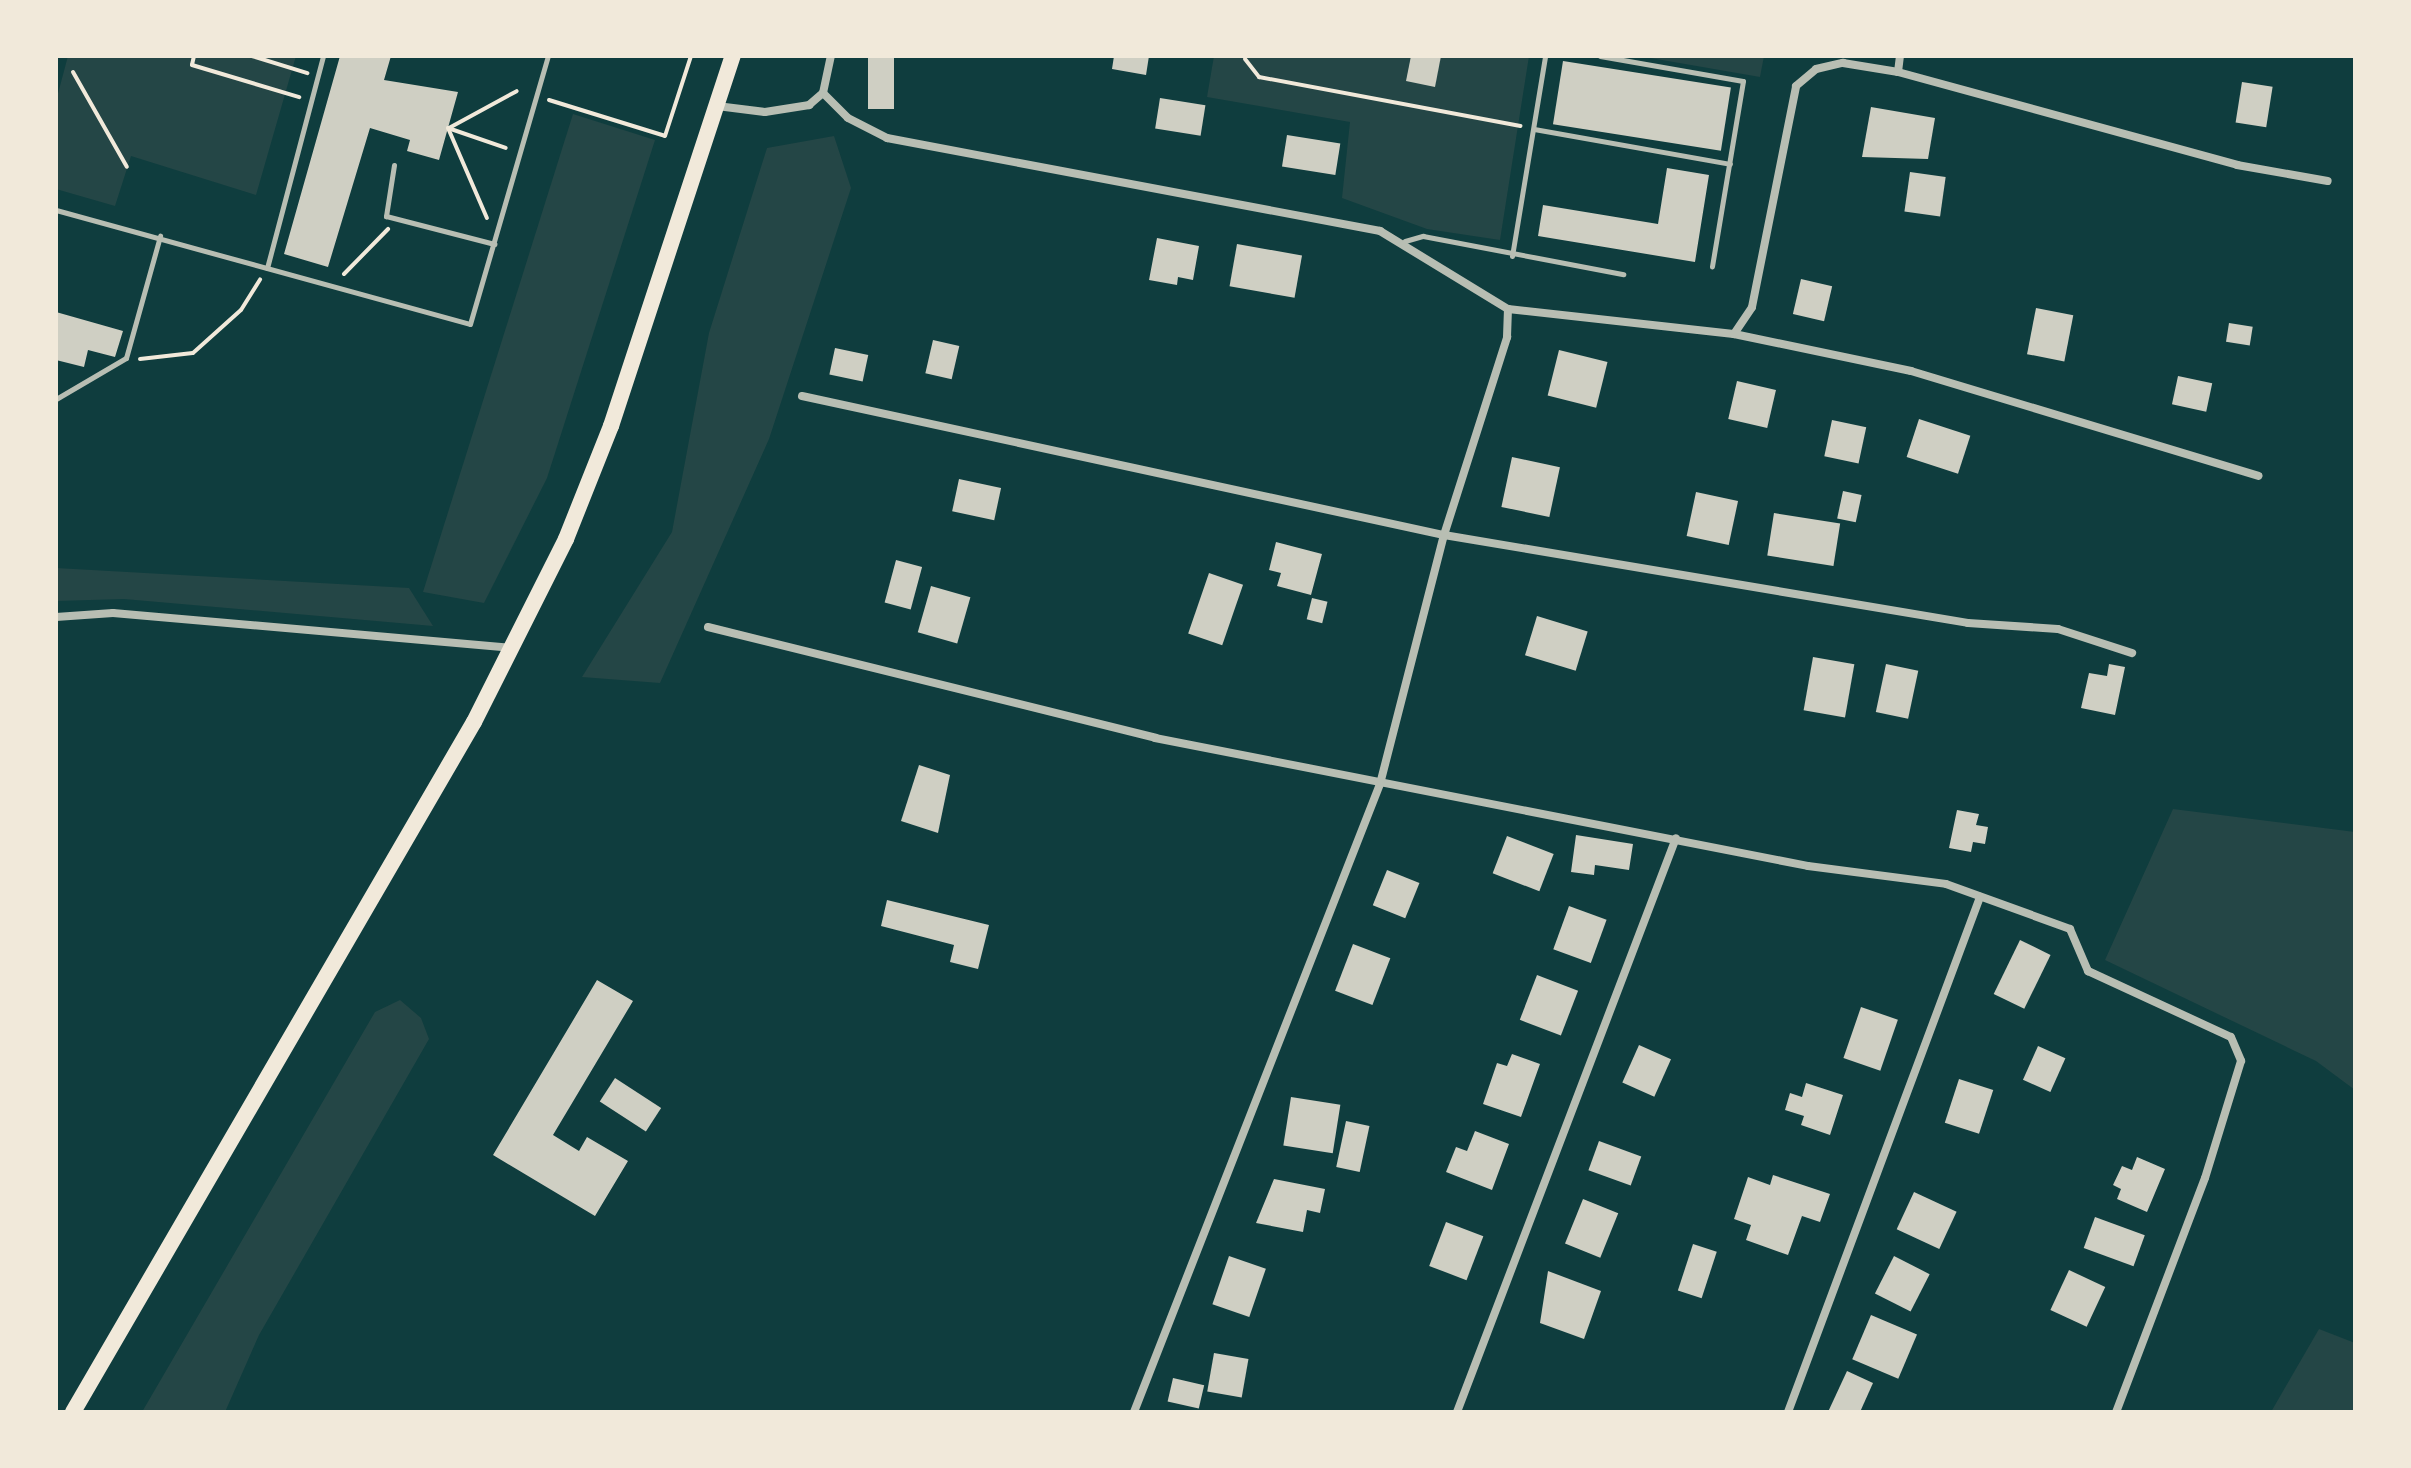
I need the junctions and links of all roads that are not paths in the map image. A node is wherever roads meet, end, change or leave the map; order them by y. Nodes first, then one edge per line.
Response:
1 (323, 56) edge
2 (548, 56) edge
3 (733, 56) edge
4 (831, 56) edge
5 (1545, 56) edge
6 (1600, 56) edge
7 (1900, 56) edge
8 (1898, 72) junction
9 (823, 93) junction
10 (717, 106) junction
11 (1534, 129) junction
12 (1730, 164) junction
13 (394, 165) dead end
14 (2328, 181) dead end
15 (56, 210) edge
16 (160, 236) junction
17 (495, 240) junction
18 (1405, 241) junction
19 (1512, 256) junction
20 (1712, 266) dead end
21 (267, 268) junction
22 (1623, 274) dead end
23 (1508, 309) junction
24 (1734, 334) junction
25 (802, 396) dead end
26 (56, 399) edge
27 (2259, 476) dead end
28 (1444, 535) junction
29 (56, 617) edge
30 (708, 627) dead end
31 (512, 649) junction
32 (2132, 653) dead end
33 (1380, 784) junction
34 (1676, 838) junction
35 (1980, 897) junction
36 (73, 1412) edge
37 (1134, 1412) edge
38 (1457, 1412) edge
39 (1788, 1412) edge
40 (2116, 1412) edge

1 - 21 lane
2 - 17 lane
3 - 10 main road
4 - 9 street
5 - 11 lane
6 - 12 lane
7 - 8 street
8 - 14 street
8 - 24 street
9 - 10 street
9 - 18 street
10 - 31 main road
11 - 12 lane
11 - 19 lane
12 - 20 lane
13 - 17 lane
15 - 16 lane
16 - 21 lane
16 - 26 lane
17 - 21 lane
18 - 19 lane
18 - 23 street
19 - 22 lane
23 - 24 street
23 - 28 street
24 - 27 street
25 - 28 street
28 - 32 street
28 - 33 street
29 - 31 street
30 - 33 street
31 - 36 main road
33 - 34 street
33 - 37 street
34 - 35 street
34 - 38 street
35 - 39 street
35 - 40 street

